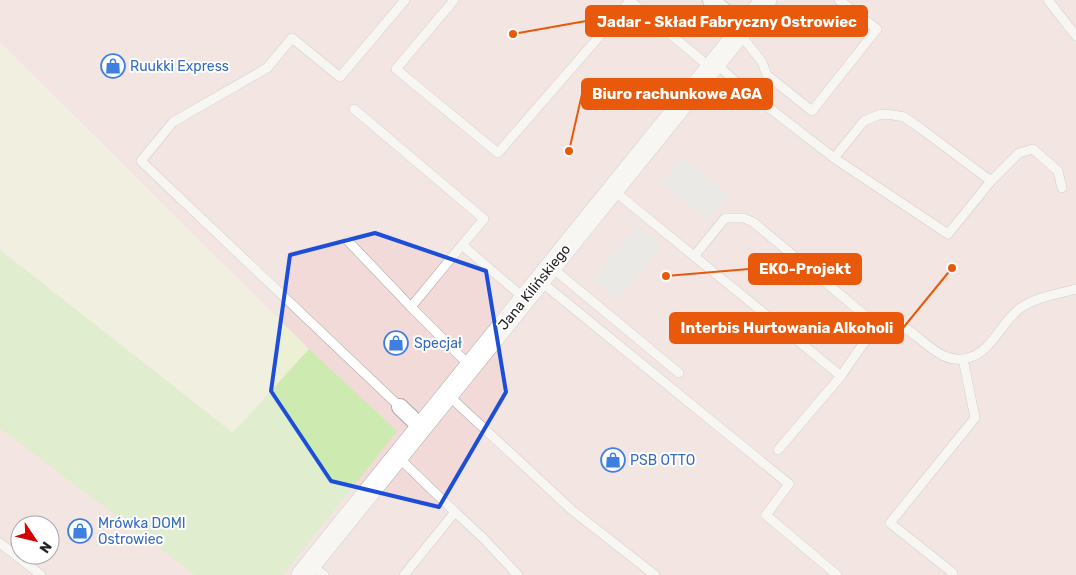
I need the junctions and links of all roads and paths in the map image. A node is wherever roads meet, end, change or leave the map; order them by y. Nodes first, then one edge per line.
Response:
1 (405, 0) edge
2 (454, 0) edge
3 (629, 0) edge
4 (711, 0) edge
5 (766, 0) edge
6 (840, 0) edge
7 (1048, 0) edge
8 (741, 31) junction
9 (1076, 36) edge
10 (713, 66) junction
11 (354, 109) dead end
12 (834, 158) junction
13 (991, 181) junction
14 (1062, 188) dead end
15 (613, 190) junction
16 (348, 241) dead end
17 (462, 245) junction
18 (695, 255) junction
19 (545, 274) junction
20 (1076, 288) edge
21 (525, 299) junction
22 (411, 307) junction
23 (879, 327) junction
24 (963, 359) junction
25 (471, 366) junction
26 (679, 373) dead end
27 (840, 376) junction
28 (448, 395) junction
29 (400, 407) joint
30 (422, 428) junction
31 (778, 450) dead end
32 (398, 457) junction
33 (455, 512) junction
34 (0, 543) edge
35 (312, 572) edge
36 (953, 573) dead end
37 (41, 575) edge
38 (404, 575) edge
39 (518, 575) edge
40 (655, 575) edge
41 (837, 575) edge

1 - 29 lane
2 - 3 lane
3 - 10 lane
4 - 8 street
5 - 8 street, Jana Kilińskiego
6 - 8 lane
7 - 9 lane
8 - 10 street, Jana Kilińskiego
10 - 12 lane
10 - 15 street, Jana Kilińskiego
11 - 17 lane
12 - 13 lane
12 - 13 lane
13 - 14 lane
15 - 18 lane
15 - 19 street, Jana Kilińskiego
16 - 22 lane
17 - 21 lane
17 - 22 lane
18 - 23 lane
18 - 27 lane
19 - 21 street, Jana Kilińskiego
19 - 26 lane
19 - 41 lane
20 - 24 lane
21 - 25 street, Jana Kilińskiego
22 - 25 lane
23 - 24 lane
23 - 27 lane
24 - 36 lane
25 - 28 street, Jana Kilińskiego
27 - 31 lane
28 - 30 street, Jana Kilińskiego
28 - 40 lane
29 - 30 street
30 - 32 street, Jana Kilińskiego
32 - 33 lane
32 - 35 street, Jana Kilińskiego
33 - 38 lane
33 - 39 lane
34 - 37 lane

